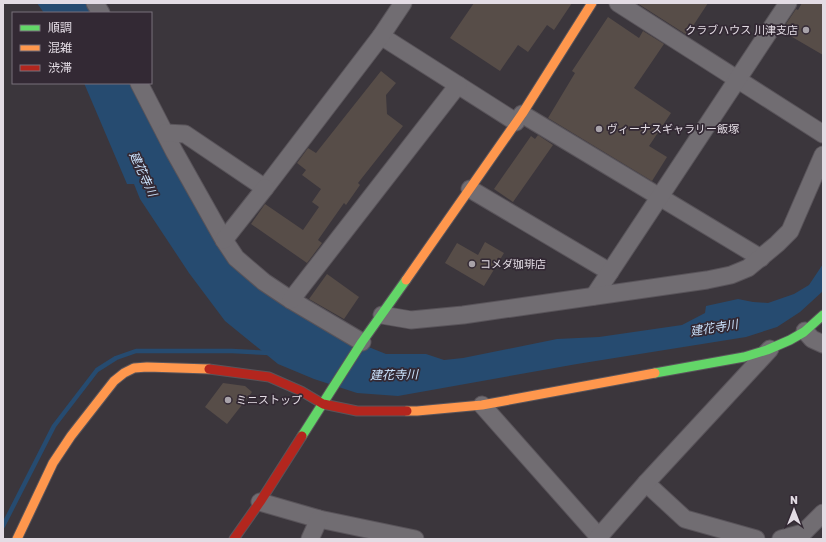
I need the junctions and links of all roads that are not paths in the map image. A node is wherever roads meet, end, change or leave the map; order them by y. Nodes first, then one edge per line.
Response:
1 (94, 3) edge
2 (403, 3) edge
3 (592, 3) edge
4 (618, 3) edge
5 (788, 3) edge
6 (101, 12) edge
7 (381, 36) junction
8 (737, 79) junction
9 (140, 84) edge
10 (458, 85) junction
11 (519, 118) junction
12 (165, 133) junction
13 (823, 134) edge
14 (823, 155) edge
15 (265, 188) junction
16 (470, 189) junction
17 (659, 197) junction
18 (224, 240) junction
19 (761, 258) junction
20 (610, 272) junction
21 (594, 296) junction
22 (291, 300) junction
23 (823, 315) edge
24 (382, 316) junction
25 (805, 332) junction
26 (362, 342) junction
27 (823, 344) edge
28 (770, 349) junction
29 (325, 400) junction
30 (482, 405) junction
31 (646, 483) junction
32 (260, 502) junction
33 (823, 513) edge
34 (319, 519) junction
35 (707, 533) edge
36 (406, 538) edge
37 (598, 538) edge
38 (17, 539) edge
39 (234, 539) edge
40 (310, 539) edge
41 (756, 539) edge
42 (781, 539) edge

1 - 6 street
2 - 7 street
3 - 11 street
4 - 8 street
5 - 8 street
7 - 10 street
7 - 15 street
8 - 13 street
8 - 17 street
9 - 12 street
10 - 11 street
10 - 22 street
11 - 16 street
11 - 17 street
12 - 15 street
12 - 18 street
14 - 19 street
15 - 18 street
16 - 20 street
16 - 24 street
17 - 19 street
17 - 20 street
18 - 22 street
19 - 21 street
20 - 21 street
21 - 24 street
22 - 26 street
23 - 25 street
24 - 26 street
25 - 27 street
25 - 28 street
26 - 29 street
28 - 30 street
28 - 31 street
29 - 30 street
29 - 32 street
29 - 38 street
30 - 37 street
31 - 35 street
31 - 37 street
32 - 34 street
32 - 39 street
33 - 42 street
34 - 36 street
34 - 40 street
35 - 41 street

